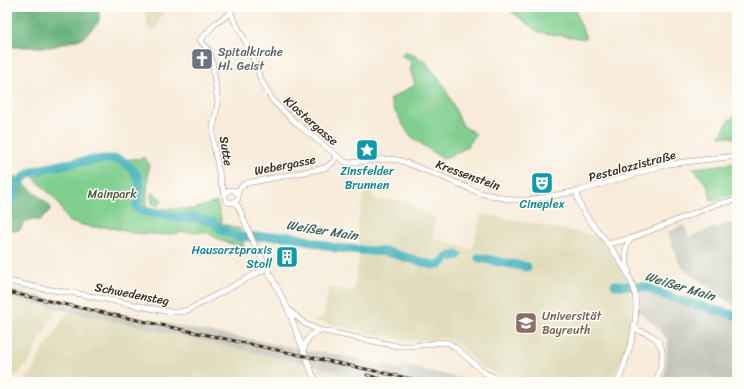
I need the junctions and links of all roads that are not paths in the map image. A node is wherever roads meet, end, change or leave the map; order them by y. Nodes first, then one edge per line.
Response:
1 (229, 7) edge
2 (231, 13) junction
3 (336, 156) junction
4 (737, 156) edge
5 (579, 191) junction
6 (237, 192) junction
7 (225, 194) junction
8 (737, 200) edge
9 (235, 202) junction
10 (632, 238) junction
11 (608, 244) junction
12 (267, 268) junction
13 (631, 280) junction
14 (7, 281) edge
15 (288, 308) junction
16 (634, 329) junction
17 (319, 330) junction
18 (304, 349) junction
19 (317, 382) edge
20 (504, 382) edge
21 (618, 382) edge
22 (656, 382) edge

1 - 2 street, Klostergasse
2 - 3 street, Klostergasse
2 - 7 street, Sutte
3 - 5 street, Kressenstein
3 - 6 street, Webergasse
4 - 5 street, Pestalozzistraße
5 - 11 street
6 - 7 street
6 - 9 street
7 - 9 street
8 - 10 street
9 - 12 street
10 - 11 street
10 - 13 street
11 - 13 street
12 - 14 street, Schwedensteg
12 - 15 street
13 - 16 street
15 - 17 street
15 - 18 street
16 - 21 street
16 - 22 street
17 - 18 street
17 - 20 street
18 - 19 street

